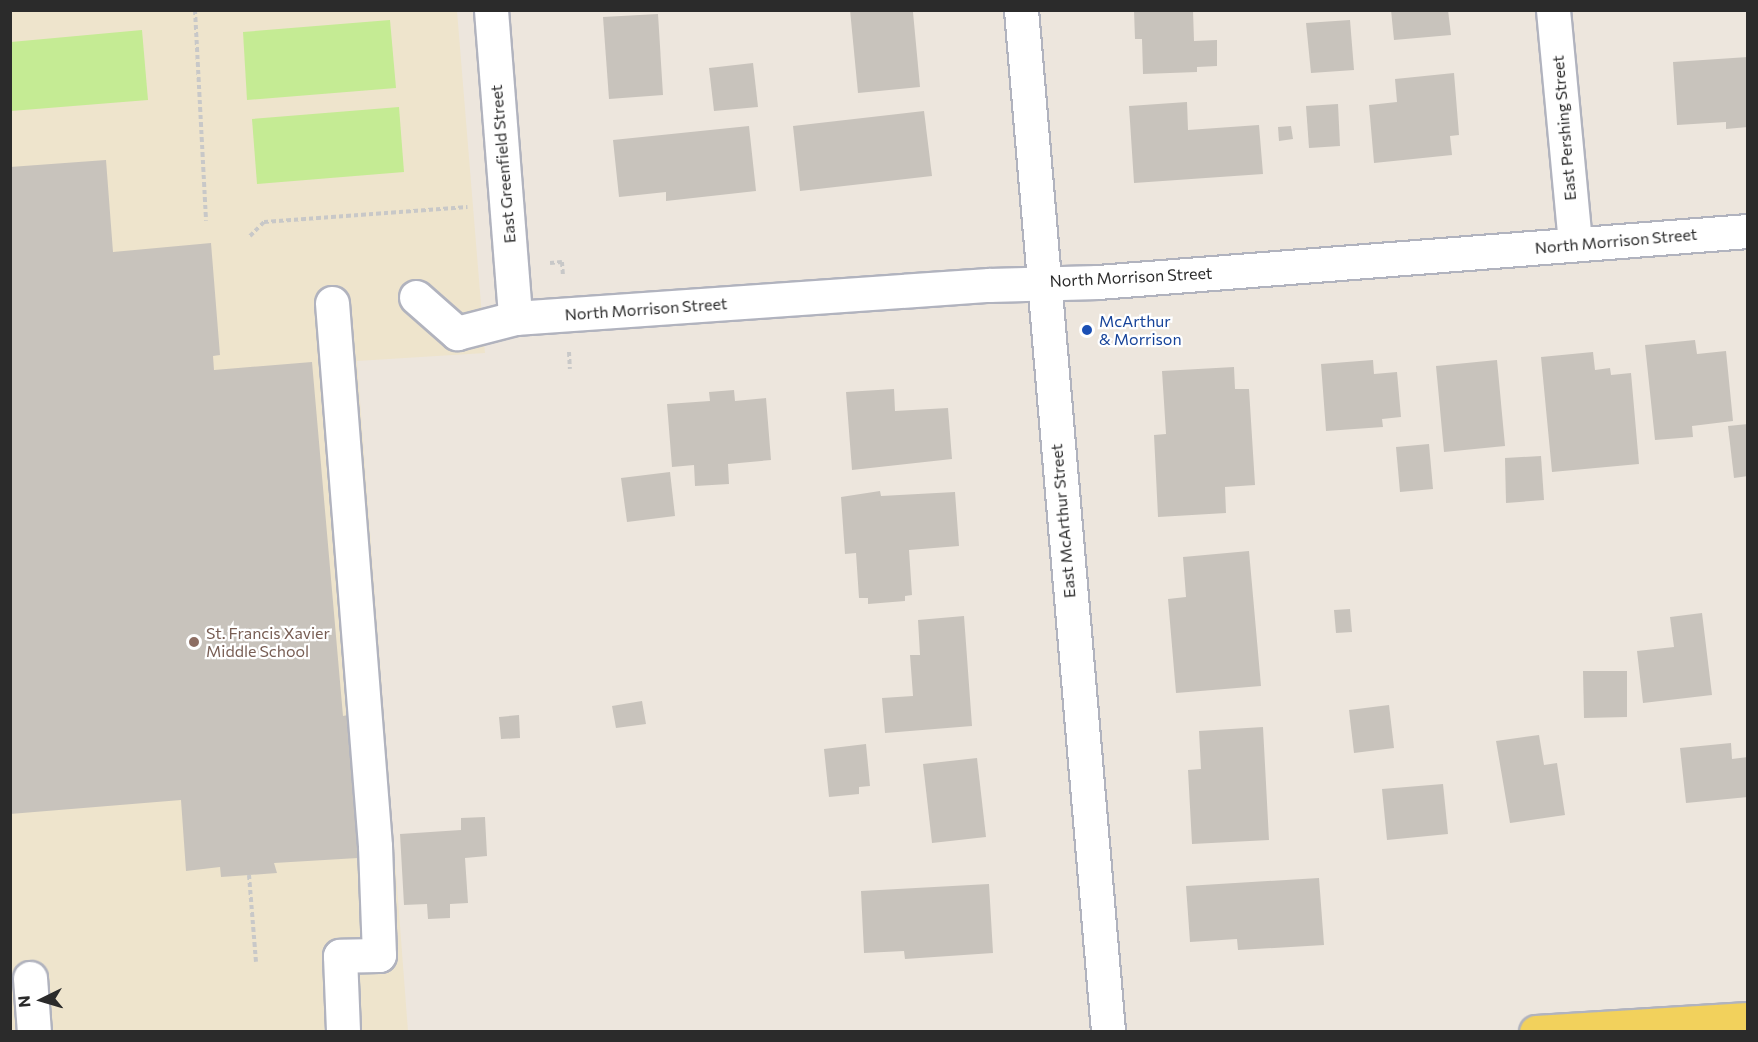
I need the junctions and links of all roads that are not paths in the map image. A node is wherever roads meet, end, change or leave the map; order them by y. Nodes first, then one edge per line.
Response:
1 (490, 10) edge
2 (1021, 10) edge
3 (1553, 10) edge
4 (1748, 231) edge
5 (1575, 244) junction
6 (1044, 283) junction
7 (416, 297) dead end
8 (332, 303) dead end
9 (515, 318) junction
10 (30, 978) dead end
11 (1748, 1018) edge
12 (34, 1032) edge
13 (344, 1032) edge
14 (1108, 1032) edge
15 (1536, 1032) edge

1 - 9 street, East Greenfield Street
2 - 6 street, East McArthur Street
3 - 5 street, East Pershing Street
4 - 5 street, North Morrison Street
5 - 6 street, North Morrison Street
6 - 9 street, North Morrison Street
6 - 14 street, East McArthur Street
7 - 9 street, North Morrison Street
8 - 13 street
10 - 12 street
11 - 15 main road

